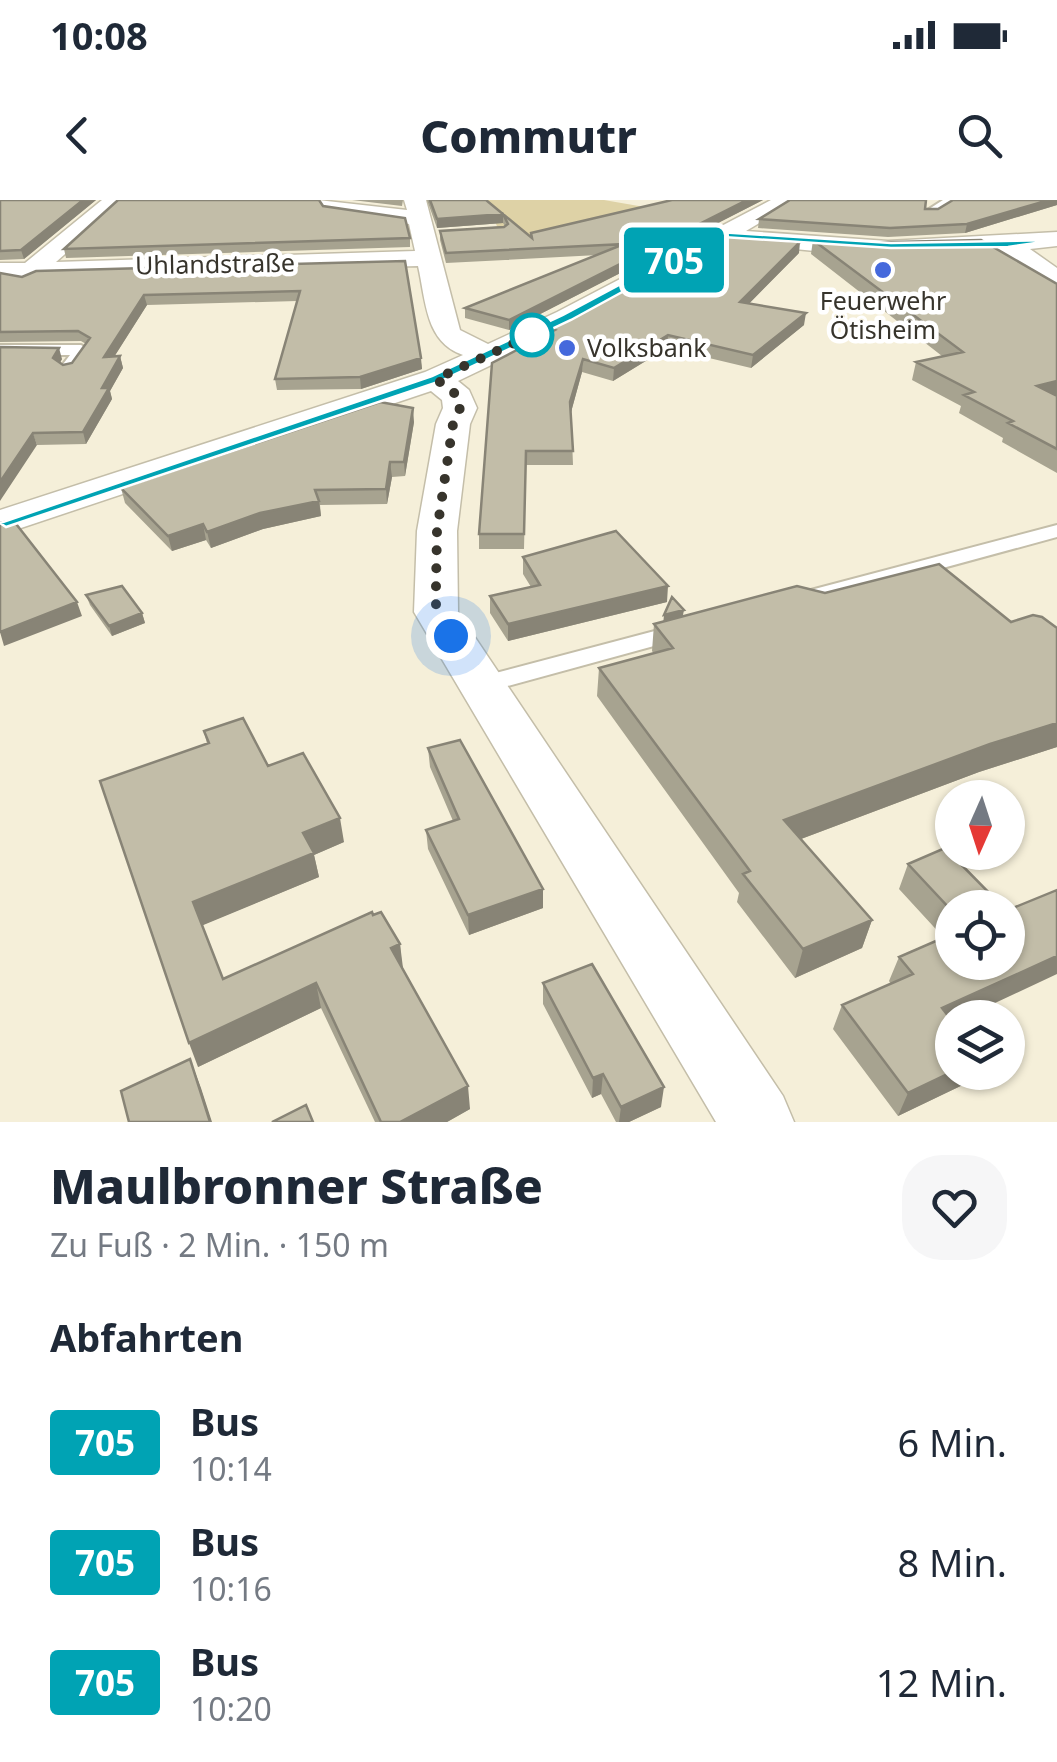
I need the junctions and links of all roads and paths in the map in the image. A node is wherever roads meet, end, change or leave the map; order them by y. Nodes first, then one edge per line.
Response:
1 (115, 200) edge
2 (329, 200) edge
3 (787, 200) edge
4 (950, 200) edge
5 (930, 213) edge
6 (426, 228) edge
7 (721, 234) junction
8 (1057, 240) edge
9 (1008, 244) junction
10 (32, 270) junction
11 (0, 272) edge
12 (1057, 280) edge
13 (0, 296) edge
14 (0, 350) edge
15 (493, 355) junction
16 (68, 368) edge
17 (431, 398) junction
18 (0, 524) edge
19 (1057, 531) edge
20 (770, 608) edge
21 (712, 623) edge
22 (482, 684) junction
23 (757, 1122) edge

1 - 10 street
2 - 6 street
3 - 7 street
4 - 5 lane
6 - 10 street, Uhlandstraße
6 - 15 street
7 - 9 street
7 - 15 street
8 - 9 street
9 - 12 street
10 - 11 street, Uhlandstraße
10 - 13 street
14 - 16 lane
15 - 17 street
17 - 18 street
17 - 22 street
19 - 20 lane
21 - 22 lane
22 - 23 street

